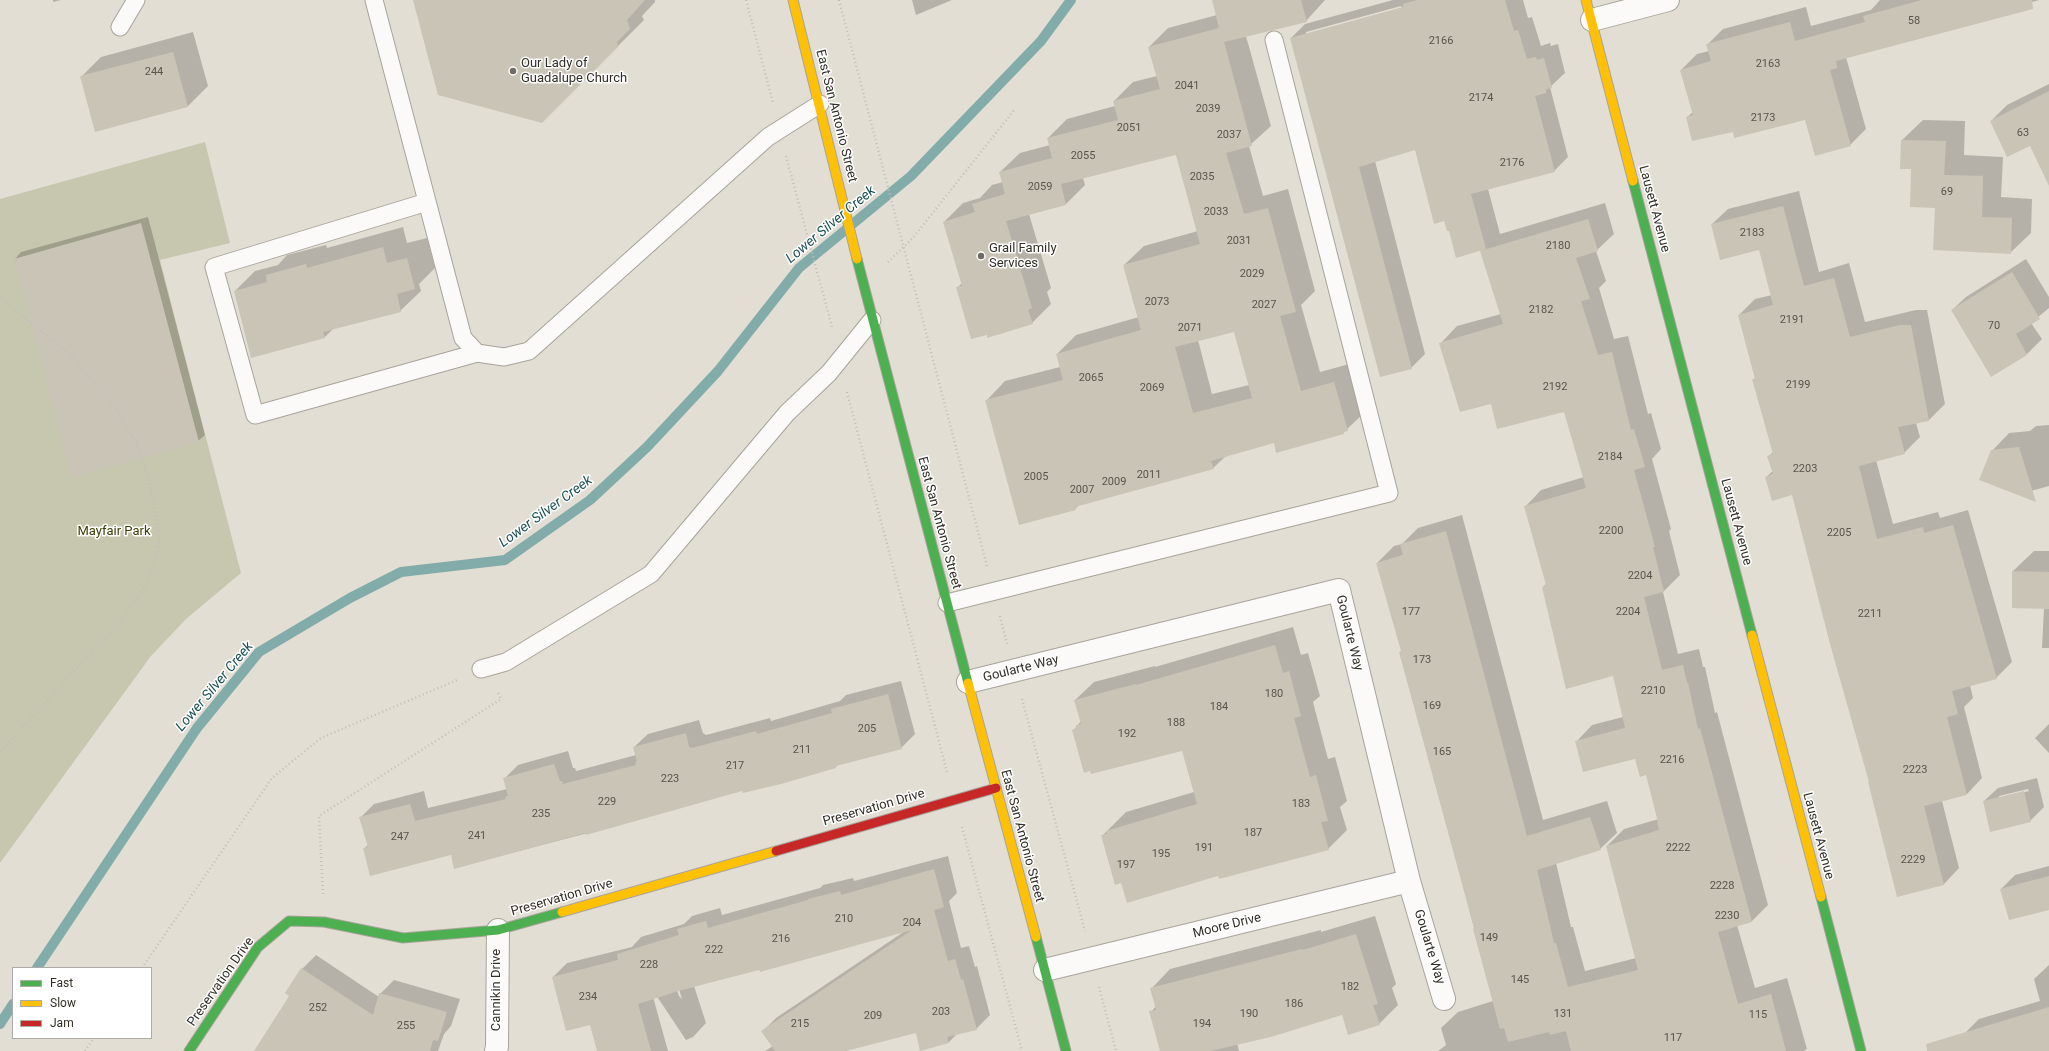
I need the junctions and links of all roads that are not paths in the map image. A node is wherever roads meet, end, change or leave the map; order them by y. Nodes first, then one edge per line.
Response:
1 (136, 0) edge
2 (374, 0) edge
3 (793, 0) edge
4 (1668, 0) edge
5 (1589, 10) edge
6 (120, 27) dead end
7 (1274, 40) dead end
8 (820, 104) junction
9 (427, 202) junction
10 (872, 320) junction
11 (477, 353) junction
12 (947, 603) junction
13 (484, 668) road end
14 (968, 682) junction
15 (996, 788) junction
16 (1409, 881) junction
17 (498, 930) junction
18 (1045, 970) junction
19 (1444, 999) dead end
20 (189, 1051) edge
21 (496, 1051) edge
22 (1066, 1051) edge
23 (1861, 1051) edge

1 - 6 lane
2 - 9 lane
3 - 8 street, East San Antonio Street
4 - 5 street
5 - 23 street, Lausett Avenue
7 - 12 lane
8 - 10 street, East San Antonio Street
8 - 11 lane
9 - 11 lane
9 - 11 lane
10 - 12 street, East San Antonio Street
10 - 13 lane
12 - 14 street, East San Antonio Street
14 - 15 street, East San Antonio Street
14 - 16 street, Goularte Way
15 - 17 street, Preservation Drive
15 - 18 street, East San Antonio Street
16 - 18 street, Moore Drive
16 - 19 street, Goularte Way
17 - 20 street, Preservation Drive
17 - 21 street, Cannikin Drive
18 - 22 street, East San Antonio Street

